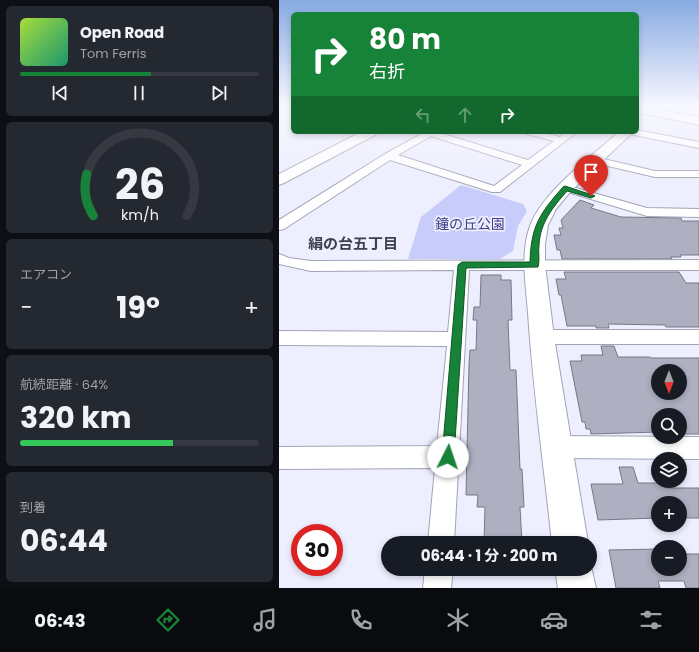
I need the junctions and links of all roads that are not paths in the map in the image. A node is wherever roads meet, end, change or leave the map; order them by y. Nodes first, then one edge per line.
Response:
1 (643, 133) edge
2 (367, 134) edge
3 (428, 134) edge
4 (437, 134) edge
5 (538, 134) edge
6 (569, 134) edge
7 (625, 134) edge
8 (561, 140) junction
9 (699, 144) edge
10 (389, 156) junction
11 (595, 160) junction
12 (530, 164) junction
13 (699, 174) edge
14 (279, 180) edge
15 (565, 188) junction
16 (699, 213) edge
17 (279, 226) edge
18 (279, 259) edge
19 (462, 265) junction
20 (535, 265) junction
21 (699, 265) edge
22 (542, 337) junction
23 (699, 337) edge
24 (279, 338) edge
25 (456, 339) junction
26 (557, 447) junction
27 (699, 448) edge
28 (448, 457) junction
29 (279, 458) edge
30 (442, 536) edge
31 (569, 536) edge
32 (438, 576) edge
33 (575, 576) edge
34 (437, 588) edge
35 (577, 588) edge

1 - 9 street
2 - 14 street
3 - 10 street
4 - 12 street
5 - 8 street
6 - 8 street
7 - 11 street
8 - 12 street
10 - 12 street
10 - 17 street
11 - 13 street
11 - 15 street
15 - 16 street
15 - 20 street
18 - 19 street
19 - 20 street
19 - 25 street
20 - 21 street
20 - 22 street
22 - 23 street
22 - 26 street
24 - 25 street
25 - 28 street
26 - 27 street
26 - 31 street
28 - 29 street
28 - 30 street
32 - 34 street
33 - 35 street

